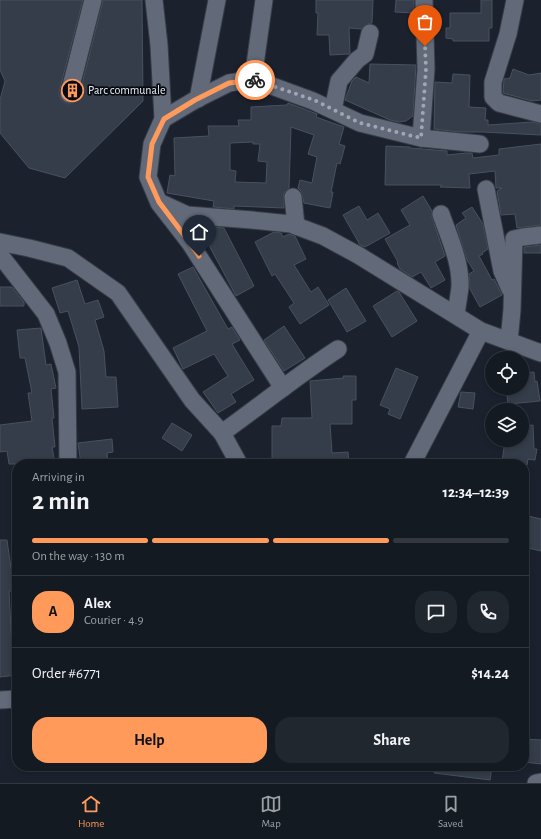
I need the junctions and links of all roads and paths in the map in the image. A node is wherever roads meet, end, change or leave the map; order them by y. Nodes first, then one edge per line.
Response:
1 (89, 0) edge
2 (154, 0) edge
3 (217, 0) edge
4 (264, 0) edge
5 (424, 0) edge
6 (515, 0) edge
7 (370, 33) dead end
8 (253, 79) junction
9 (69, 94) dead end
10 (198, 99) junction
11 (333, 110) junction
12 (541, 114) edge
13 (164, 119) junction
14 (421, 138) junction
15 (480, 144) dead end
16 (486, 189) dead end
17 (293, 198) dead end
18 (159, 202) junction
19 (441, 214) dead end
20 (296, 226) junction
21 (541, 235) edge
22 (0, 242) edge
23 (513, 294) junction
24 (456, 315) junction
25 (481, 331) junction
26 (509, 341) junction
27 (338, 349) dead end
28 (541, 353) edge
29 (283, 388) junction
30 (222, 433) junction
31 (68, 459) edge
32 (236, 459) edge
33 (415, 459) edge
34 (12, 699) edge
35 (0, 700) edge
36 (541, 782) edge
37 (536, 783) edge

1 - 9 street
2 - 13 street
3 - 10 street
4 - 8 street
5 - 14 street
6 - 12 street
7 - 11 street
8 - 10 street
8 - 11 street
10 - 13 street
11 - 14 street
13 - 18 street
14 - 15 street
16 - 23 street
17 - 20 street
18 - 20 street
18 - 29 street
19 - 24 street
20 - 24 street
21 - 23 street
22 - 30 street
22 - 31 street
23 - 26 street
24 - 25 street
25 - 26 street
25 - 33 street
26 - 28 street
27 - 29 street
29 - 30 street
30 - 32 street
34 - 35 street
36 - 37 street

